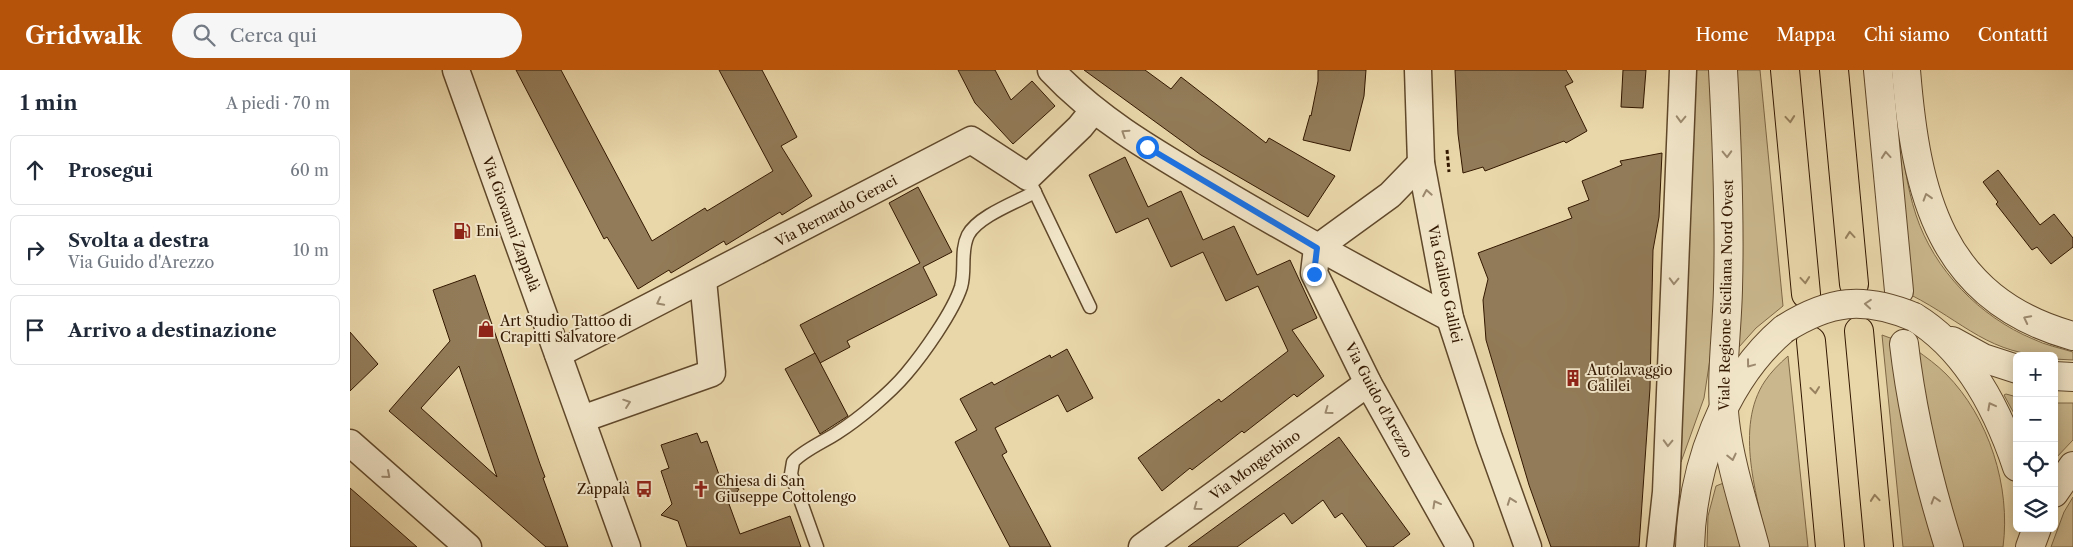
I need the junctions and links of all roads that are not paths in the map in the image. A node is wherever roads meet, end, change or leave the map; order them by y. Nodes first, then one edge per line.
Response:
1 (458, 70) edge
2 (1051, 70) edge
3 (1418, 70) edge
4 (1683, 70) edge
5 (1723, 70) edge
6 (1785, 70) edge
7 (1834, 70) edge
8 (1878, 70) edge
9 (1906, 70) edge
10 (1093, 110) junction
11 (1421, 163) junction
12 (1031, 185) junction
13 (1317, 248) junction
14 (703, 280) junction
15 (1854, 284) dead end
16 (1899, 291) dead end
17 (1806, 294) dead end
18 (1090, 307) dead end
19 (1450, 318) junction
20 (1917, 319) junction
21 (1859, 331) dead end
22 (2073, 336) edge
23 (1811, 342) dead end
24 (1904, 344) dead end
25 (558, 354) junction
26 (2013, 368) edge
27 (2058, 376) edge
28 (2073, 377) edge
29 (1368, 382) junction
30 (1725, 408) junction
31 (582, 419) junction
32 (350, 443) edge
33 (2013, 456) edge
34 (2073, 466) edge
35 (2058, 487) edge
36 (1695, 490) junction
37 (2026, 532) edge
38 (2035, 532) edge
39 (625, 545) edge
40 (468, 547) edge
41 (816, 547) edge
42 (1142, 547) edge
43 (1460, 547) edge
44 (1528, 547) edge
45 (1660, 547) edge
46 (1672, 547) edge
47 (1690, 547) edge
48 (1755, 547) edge
49 (1830, 547) edge
50 (1879, 547) edge
51 (1949, 547) edge
52 (2028, 547) edge

1 - 25 street, Via Giovanni Zappalà
2 - 10 street
3 - 11 street, Via Galileo Galilei
4 -> 45 street
5 -> 30 street, Viale Regione Siciliana Nord Ovest
6 -> 17 main road
15 -> 7 main road
16 -> 8 street
22 -> 9 street
10 - 12 street
13 -> 10 street
11 - 13 street
19 -> 11 street, Via Galileo Galilei
12 - 14 street, Via Bernardo Geraci
12 - 18 lane
12 - 41 lane
13 - 19 street
13 - 29 street, Via Guido d'Arezzo
14 -> 25 street, Via Bernardo Geraci
31 -> 14 street
44 -> 19 street, Via Galileo Galilei
20 - 26 street
20 -> 30 street, bridge
33 -> 20 street
50 -> 21 main road
23 -> 49 main road
51 -> 24 street
25 - 31 street, Via Giovanni Zappalà
27 - 28 street
29 -> 42 street, Via Mongerbino
43 -> 29 street, Via Guido d'Arezzo
30 - 36 street
30 -> 48 street, Viale Regione Siciliana Nord Ovest
31 - 39 street, Via Giovanni Zappalà
32 -> 40 street
34 - 35 street
36 - 46 street
36 - 47 street
37 - 52 street
38 - 52 street

